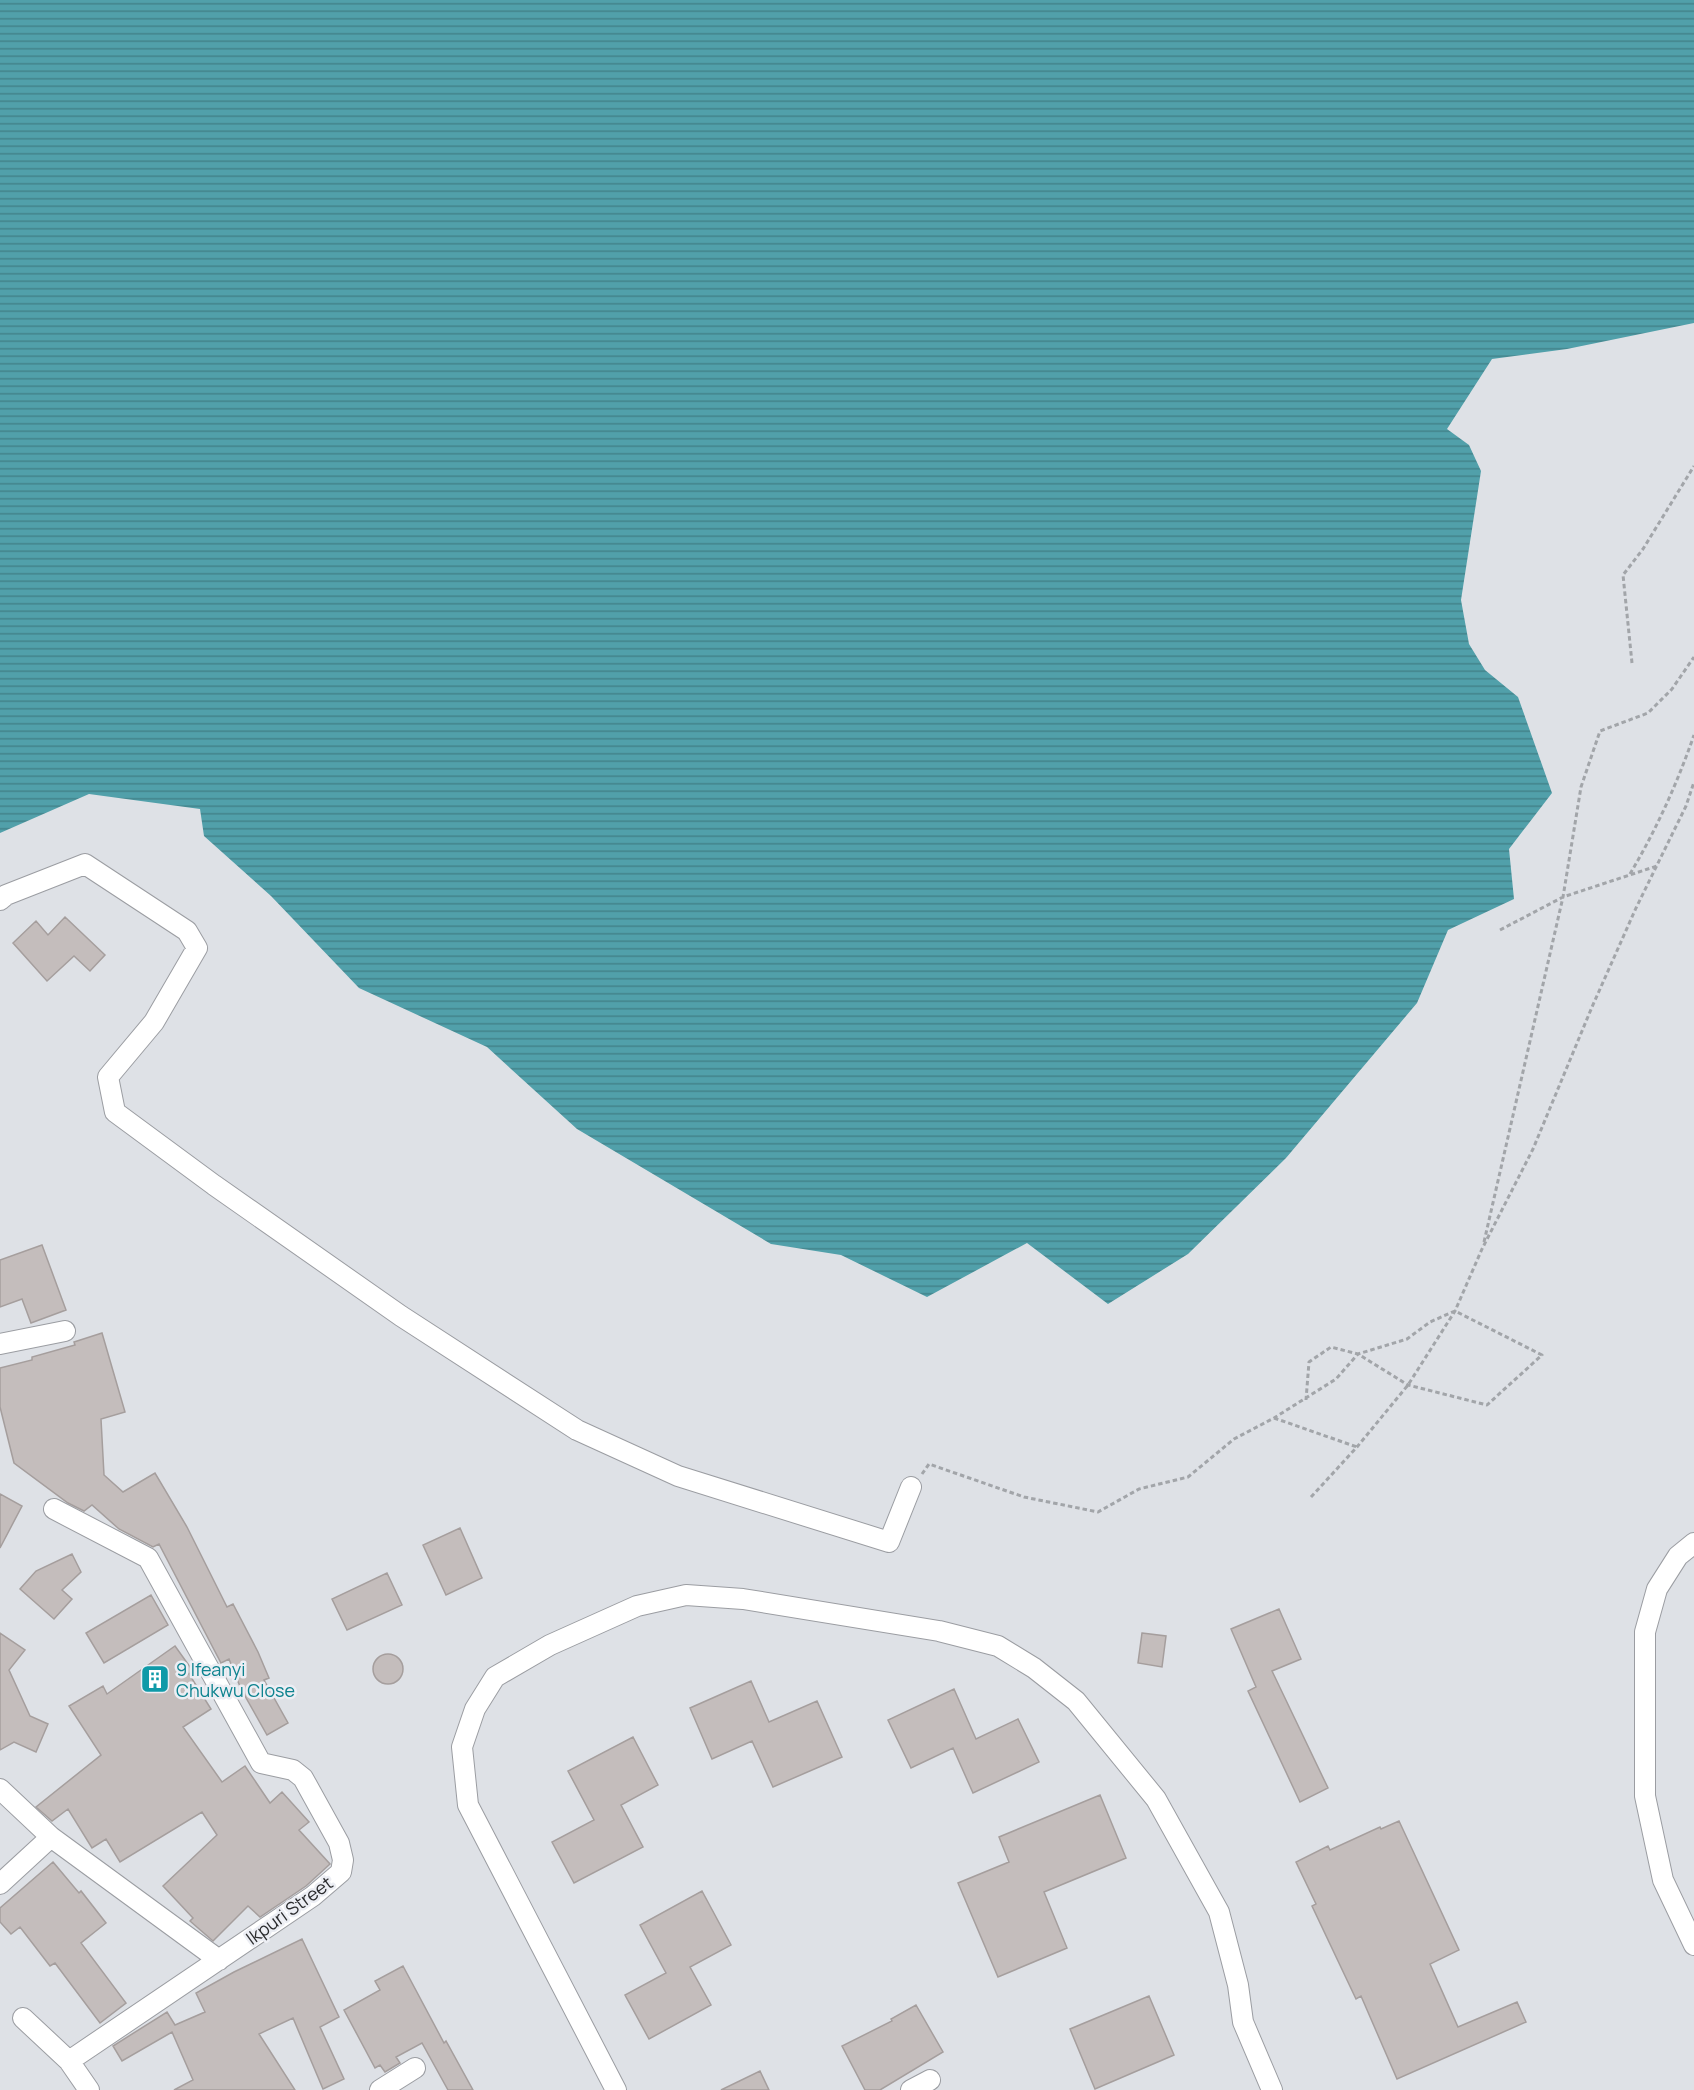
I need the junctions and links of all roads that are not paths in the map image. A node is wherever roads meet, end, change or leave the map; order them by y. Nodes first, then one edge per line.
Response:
1 (0, 900) edge
2 (65, 1331) dead end
3 (0, 1344) edge
4 (911, 1487) road end
5 (54, 1509) dead end
6 (1694, 1543) edge
7 (0, 1789) edge
8 (51, 1837) junction
9 (0, 1884) edge
10 (1694, 1945) edge
11 (219, 1960) junction
12 (23, 2018) dead end
13 (69, 2061) junction
14 (415, 2068) dead end
15 (930, 2080) dead end
16 (89, 2090) edge
17 (380, 2090) edge
18 (616, 2090) edge
19 (911, 2090) edge
20 (1272, 2090) edge

1 - 4 street
2 - 3 street
5 - 11 street, Ikpuri Street
6 - 10 street
7 - 8 street
8 - 9 street
8 - 11 street
11 - 13 street, Ikpuri Street
12 - 13 street
13 - 16 street
14 - 17 street
15 - 19 street
18 - 20 street

